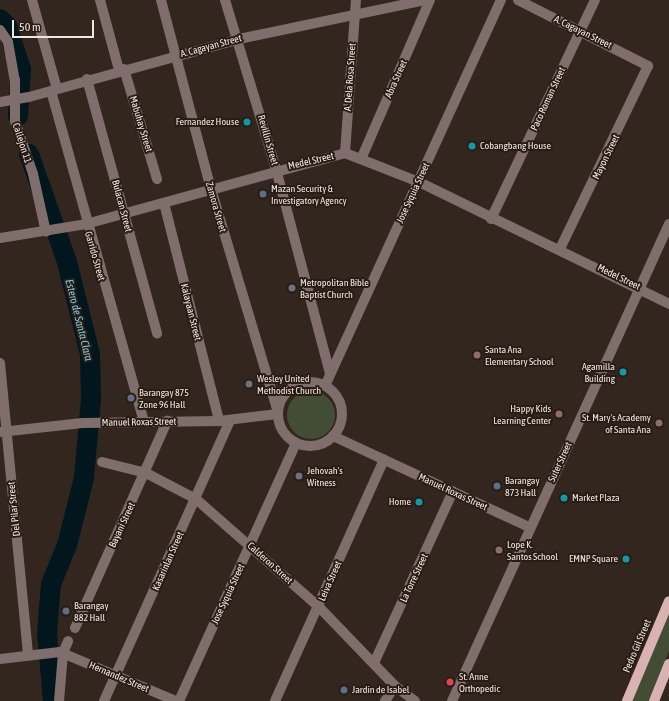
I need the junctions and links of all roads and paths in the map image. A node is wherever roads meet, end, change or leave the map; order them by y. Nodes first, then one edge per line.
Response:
1 (32, 0) edge
2 (100, 0) edge
3 (161, 0) edge
4 (224, 0) edge
5 (356, 0) edge
6 (425, 0) edge
7 (430, 0) edge
8 (501, 0) edge
9 (518, 0) edge
10 (595, 0) edge
11 (355, 13) junction
12 (0, 30) edge
13 (580, 31) junction
14 (239, 39) junction
15 (174, 56) junction
16 (648, 64) joint
17 (121, 70) junction
18 (87, 79) junction
19 (54, 90) junction
20 (15, 100) junction
21 (0, 102) edge
22 (345, 153) junction
23 (362, 158) junction
24 (276, 169) junction
25 (157, 179) dead end
26 (418, 182) junction
27 (211, 188) junction
28 (164, 203) junction
29 (124, 213) junction
30 (491, 219) junction
31 (86, 224) junction
32 (669, 224) edge
33 (47, 232) junction
34 (0, 238) edge
35 (560, 249) junction
36 (641, 288) junction
37 (669, 304) edge
38 (157, 334) dead end
39 (0, 363) edge
40 (330, 374) junction
41 (325, 386) junction
42 (278, 413) junction
43 (144, 421) junction
44 (167, 421) junction
45 (225, 421) junction
46 (2, 432) edge
47 (333, 436) junction
48 (296, 443) junction
49 (384, 460) junction
50 (102, 462) dead end
51 (146, 473) junction
52 (453, 491) junction
53 (196, 500) junction
54 (529, 527) junction
55 (251, 546) junction
56 (669, 601) edge
57 (319, 607) junction
58 (75, 628) dead end
59 (68, 641) dead end
60 (61, 653) junction
61 (28, 656) junction
62 (0, 659) edge
63 (374, 663) junction
64 (669, 664) edge
65 (116, 676) junction
66 (396, 686) junction
67 (59, 701) edge
68 (104, 701) edge
69 (176, 701) edge
70 (179, 701) edge
71 (276, 701) edge
72 (385, 701) edge
73 (415, 701) edge
74 (452, 701) edge
75 (627, 701) edge
76 (654, 701) edge

1 - 19 street, Garrido Street
2 - 17 street, Mabuhay Street
3 - 15 street, Zamora Street
4 - 14 street, Revillin Street
5 - 11 street, A. Dela Rosa Street
6 - 11 street, A. Cagayan Street
7 - 23 street, Abra Street
8 - 26 street, Jose Syquia Street
9 - 13 street, A. Cagayan Street
10 - 13 street, Paco Roman Street
11 - 14 street, A. Cagayan Street
11 - 22 street, A. Dela Rosa Street
12 - 20 street, Callejon 11
13 - 16 street, A. Cagayan Street
13 - 30 street, Paco Roman Street
14 - 15 street, A. Cagayan Street
14 - 24 street, Revillin Street
15 - 17 street, A. Cagayan Street
15 - 27 street, Zamora Street
16 - 35 street, Mayon Street
17 - 18 street, A. Cagayan Street
17 - 25 street, Mabuhay Street
18 - 19 street, A. Cagayan Street
18 - 29 street, Bulacan Street
19 - 20 street, A. Cagayan Street
19 - 31 street, Garrido Street
20 - 21 street, A. Cagayan Street
20 - 33 street, Callejon 11
22 - 23 street, Medel Street
22 - 24 street, Medel Street
23 - 26 street, Medel Street
24 - 27 street, Medel Street
24 - 40 street, Revillin Street
26 - 30 street, Medel Street
26 - 40 street, Jose Syquia Street
27 - 28 street, Medel Street
27 - 42 street, Zamora Street
28 - 29 street, Medel Street
28 - 45 street, Kalayaan Street
29 - 31 street, Medel Street
29 - 38 street, Bulacan Street
30 - 35 street, Medel Street
31 - 33 street, Medel Street
31 - 43 street, Garrido Street
32 - 36 street, Suter Street
33 - 34 street, Medel Street
35 - 36 street, Medel Street
36 - 37 street, Medel Street
36 - 54 street, Suter Street
39 - 46 street, Del Pilar Street
40 - 41 street, Jose Syquia Street
41 - 42 street
41 - 47 street
42 - 45 street, Manuel Roxas Street
42 - 48 street
43 - 44 street, Manuel Roxas Street
43 - 46 street, Manuel Roxas Street
44 - 45 street, Manuel Roxas Street
44 - 51 street, Bayani Street
45 - 53 street, Kasarinlan Street
46 - 61 street, Del Pilar Street
47 - 48 street
47 - 49 street, Manuel Roxas Street
48 - 55 street, Jose Syquia Street
49 - 52 street, Manuel Roxas Street
49 - 57 street, Leiva Street
50 - 51 street, Calderon Street
51 - 53 street, Calderon Street
51 - 58 street, Bayani Street
52 - 54 street, Manuel Roxas Street
52 - 63 street, La Torre Street
53 - 55 street, Calderon Street
53 - 65 street, Kasarinlan Street
54 - 74 street, Suter Street
55 - 57 street, Calderon Street
55 - 70 street, Jose Syquia Street
56 - 75 main road, Pedro Gil Street
57 - 63 street, Calderon Street
57 - 71 street, Leiva Street
59 - 60 street
60 - 61 street
60 - 65 street, Hernandez Street
60 - 67 street
61 - 62 street
63 - 66 street, Calderon Street
64 - 76 main road
65 - 68 street, Kasarinlan Street
65 - 69 street, Hernandez Street
66 - 72 street
66 - 73 street, Calderon Street

